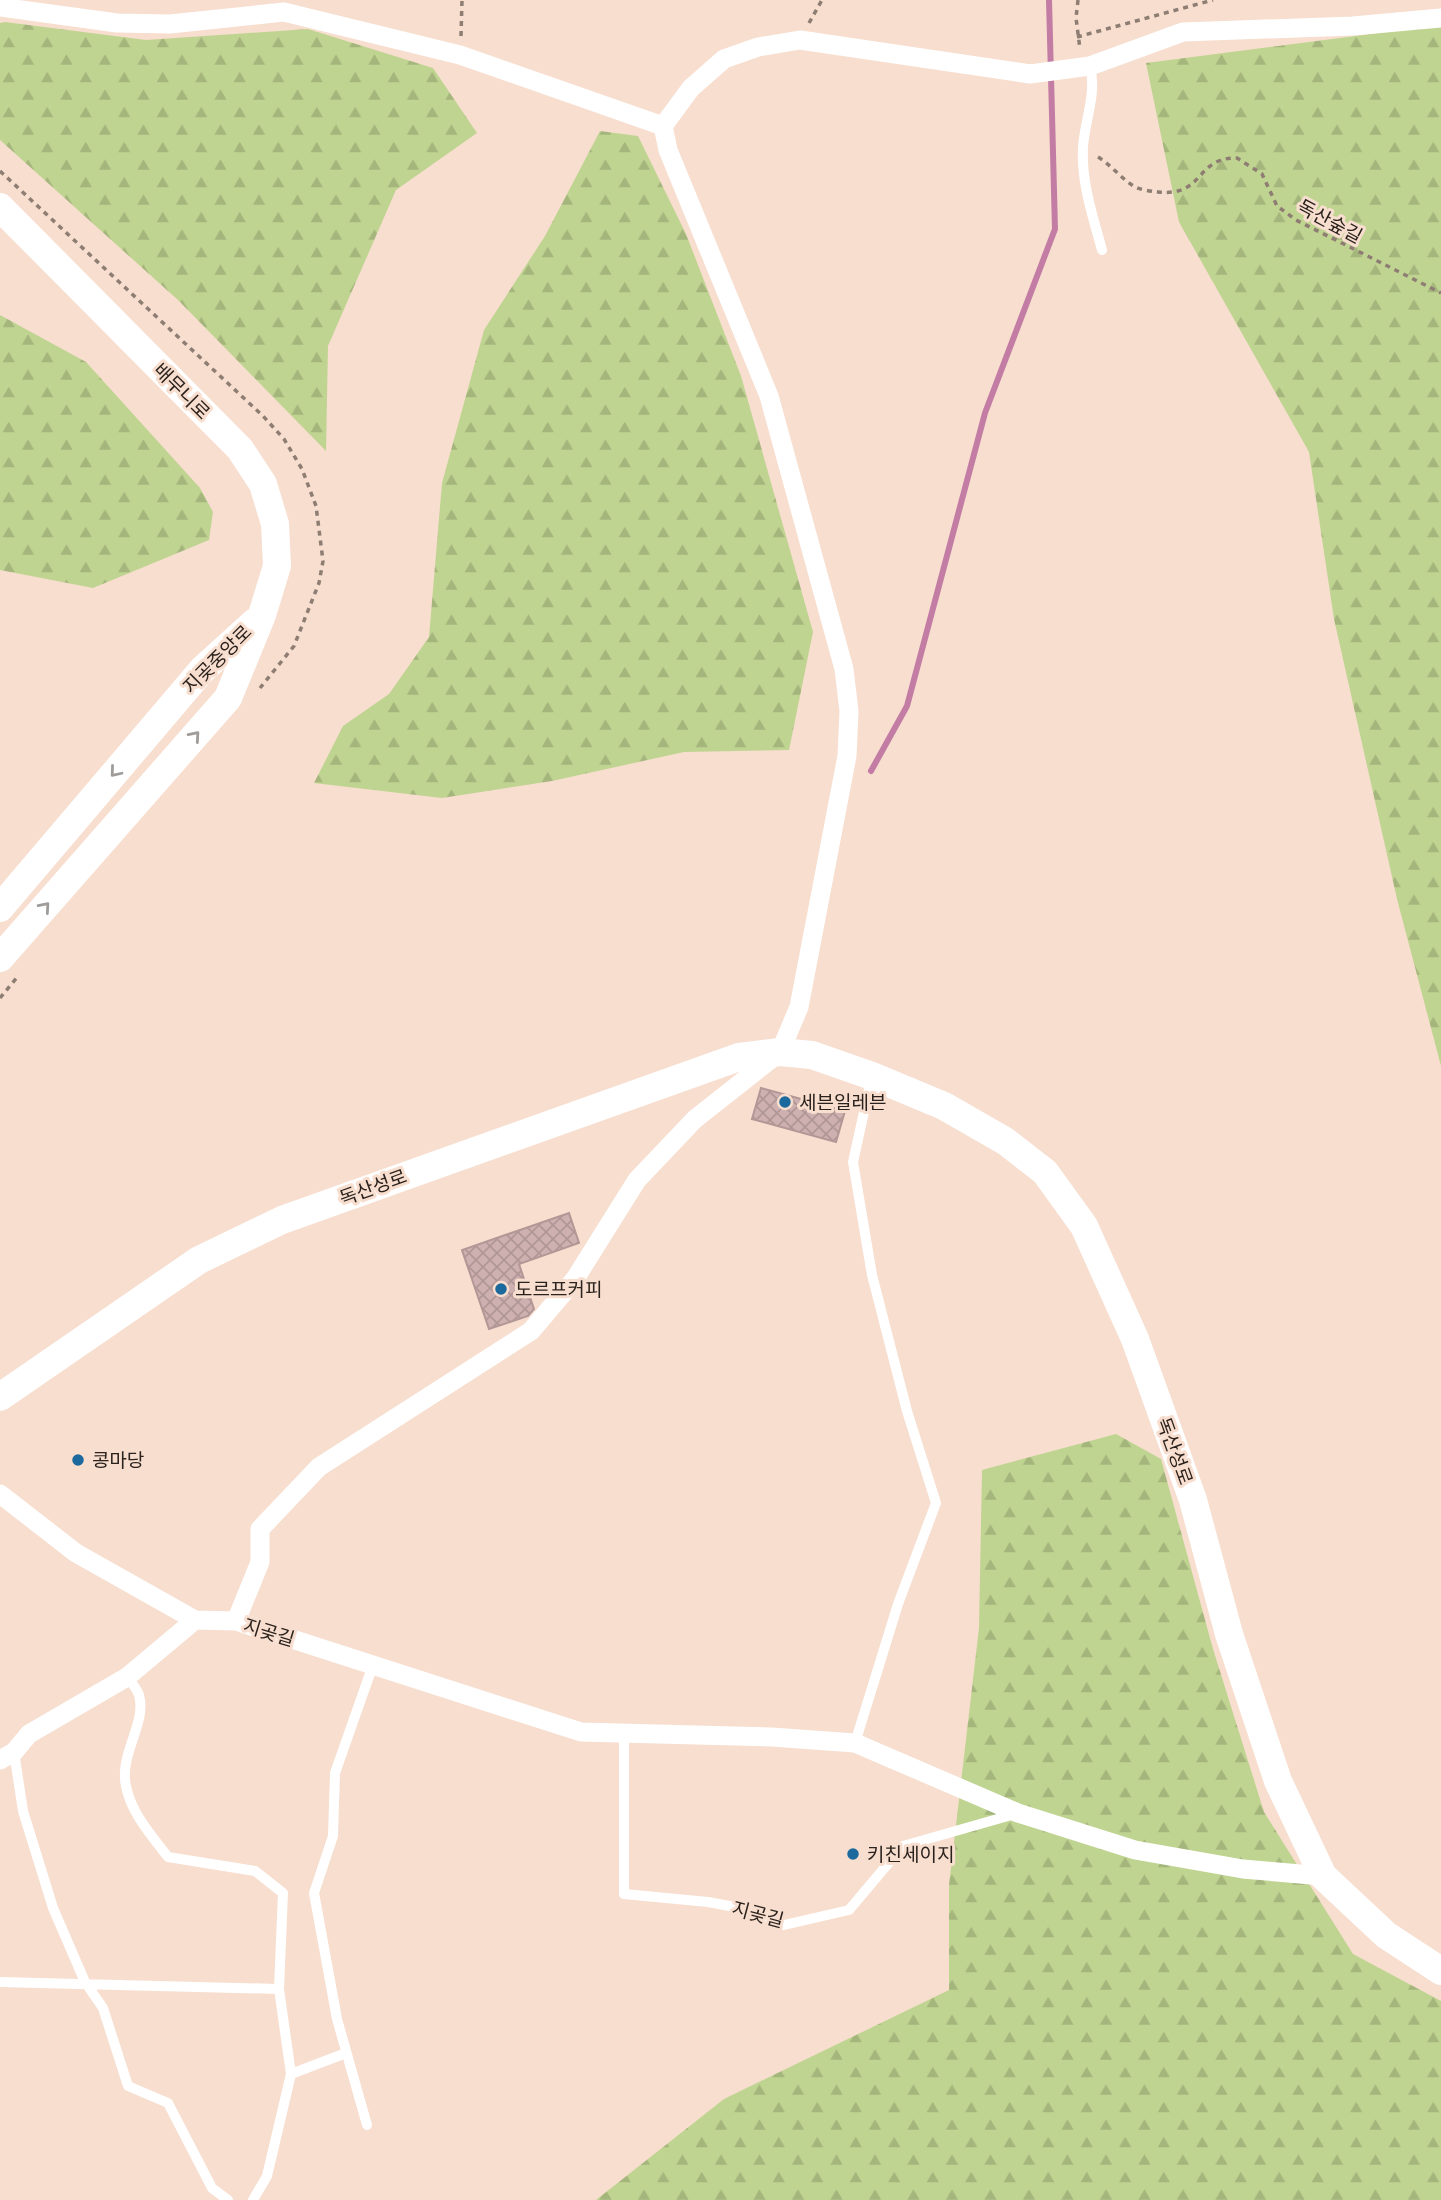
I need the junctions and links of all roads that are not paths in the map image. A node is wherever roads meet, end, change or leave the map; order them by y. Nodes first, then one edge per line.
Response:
1 (0, 7) edge
2 (1441, 18) edge
3 (1090, 66) junction
4 (663, 127) junction
5 (0, 207) edge
6 (1102, 250) dead end
7 (262, 615) junction
8 (0, 908) edge
9 (0, 958) edge
10 (780, 1052) junction
11 (872, 1076) junction
12 (0, 1397) edge
13 (0, 1494) edge
14 (194, 1620) junction
15 (236, 1621) junction
16 (373, 1665) junction
17 (127, 1677) junction
18 (624, 1735) junction
19 (855, 1742) junction
20 (7, 1756) edge
21 (1017, 1813) junction
22 (1323, 1876) junction
23 (1441, 1970) edge
24 (0, 1982) edge
25 (85, 1982) junction
26 (279, 1989) junction
27 (346, 2053) junction
28 (291, 2074) junction
29 (367, 2125) dead end
30 (228, 2200) edge
31 (253, 2200) edge

1 - 4 street
2 - 3 street
3 - 4 street
3 - 6 lane
4 - 10 street
5 - 7 street, 배무니로
7 -> 8 street, 지곶중앙로
9 -> 7 street, 지곶중앙로
10 - 11 street, 독산성로
10 - 12 street, 독산성로
10 - 15 street
11 - 19 lane
11 - 22 street, 독산성로
13 - 14 street, 지곶길
14 - 15 street, 지곶길
14 - 17 street
15 - 16 street, 지곶길
16 - 18 street, 지곶길
16 - 27 lane
17 - 20 street
17 - 26 lane
18 - 19 street, 지곶길
18 - 21 lane, 지곶길
19 - 21 street, 지곶길
20 - 25 lane
21 - 22 street, 지곶길
22 - 23 street, 독산성로
24 - 25 lane
25 - 26 lane
25 - 30 lane
26 - 28 lane
27 - 28 lane
27 - 29 lane
28 - 31 lane

